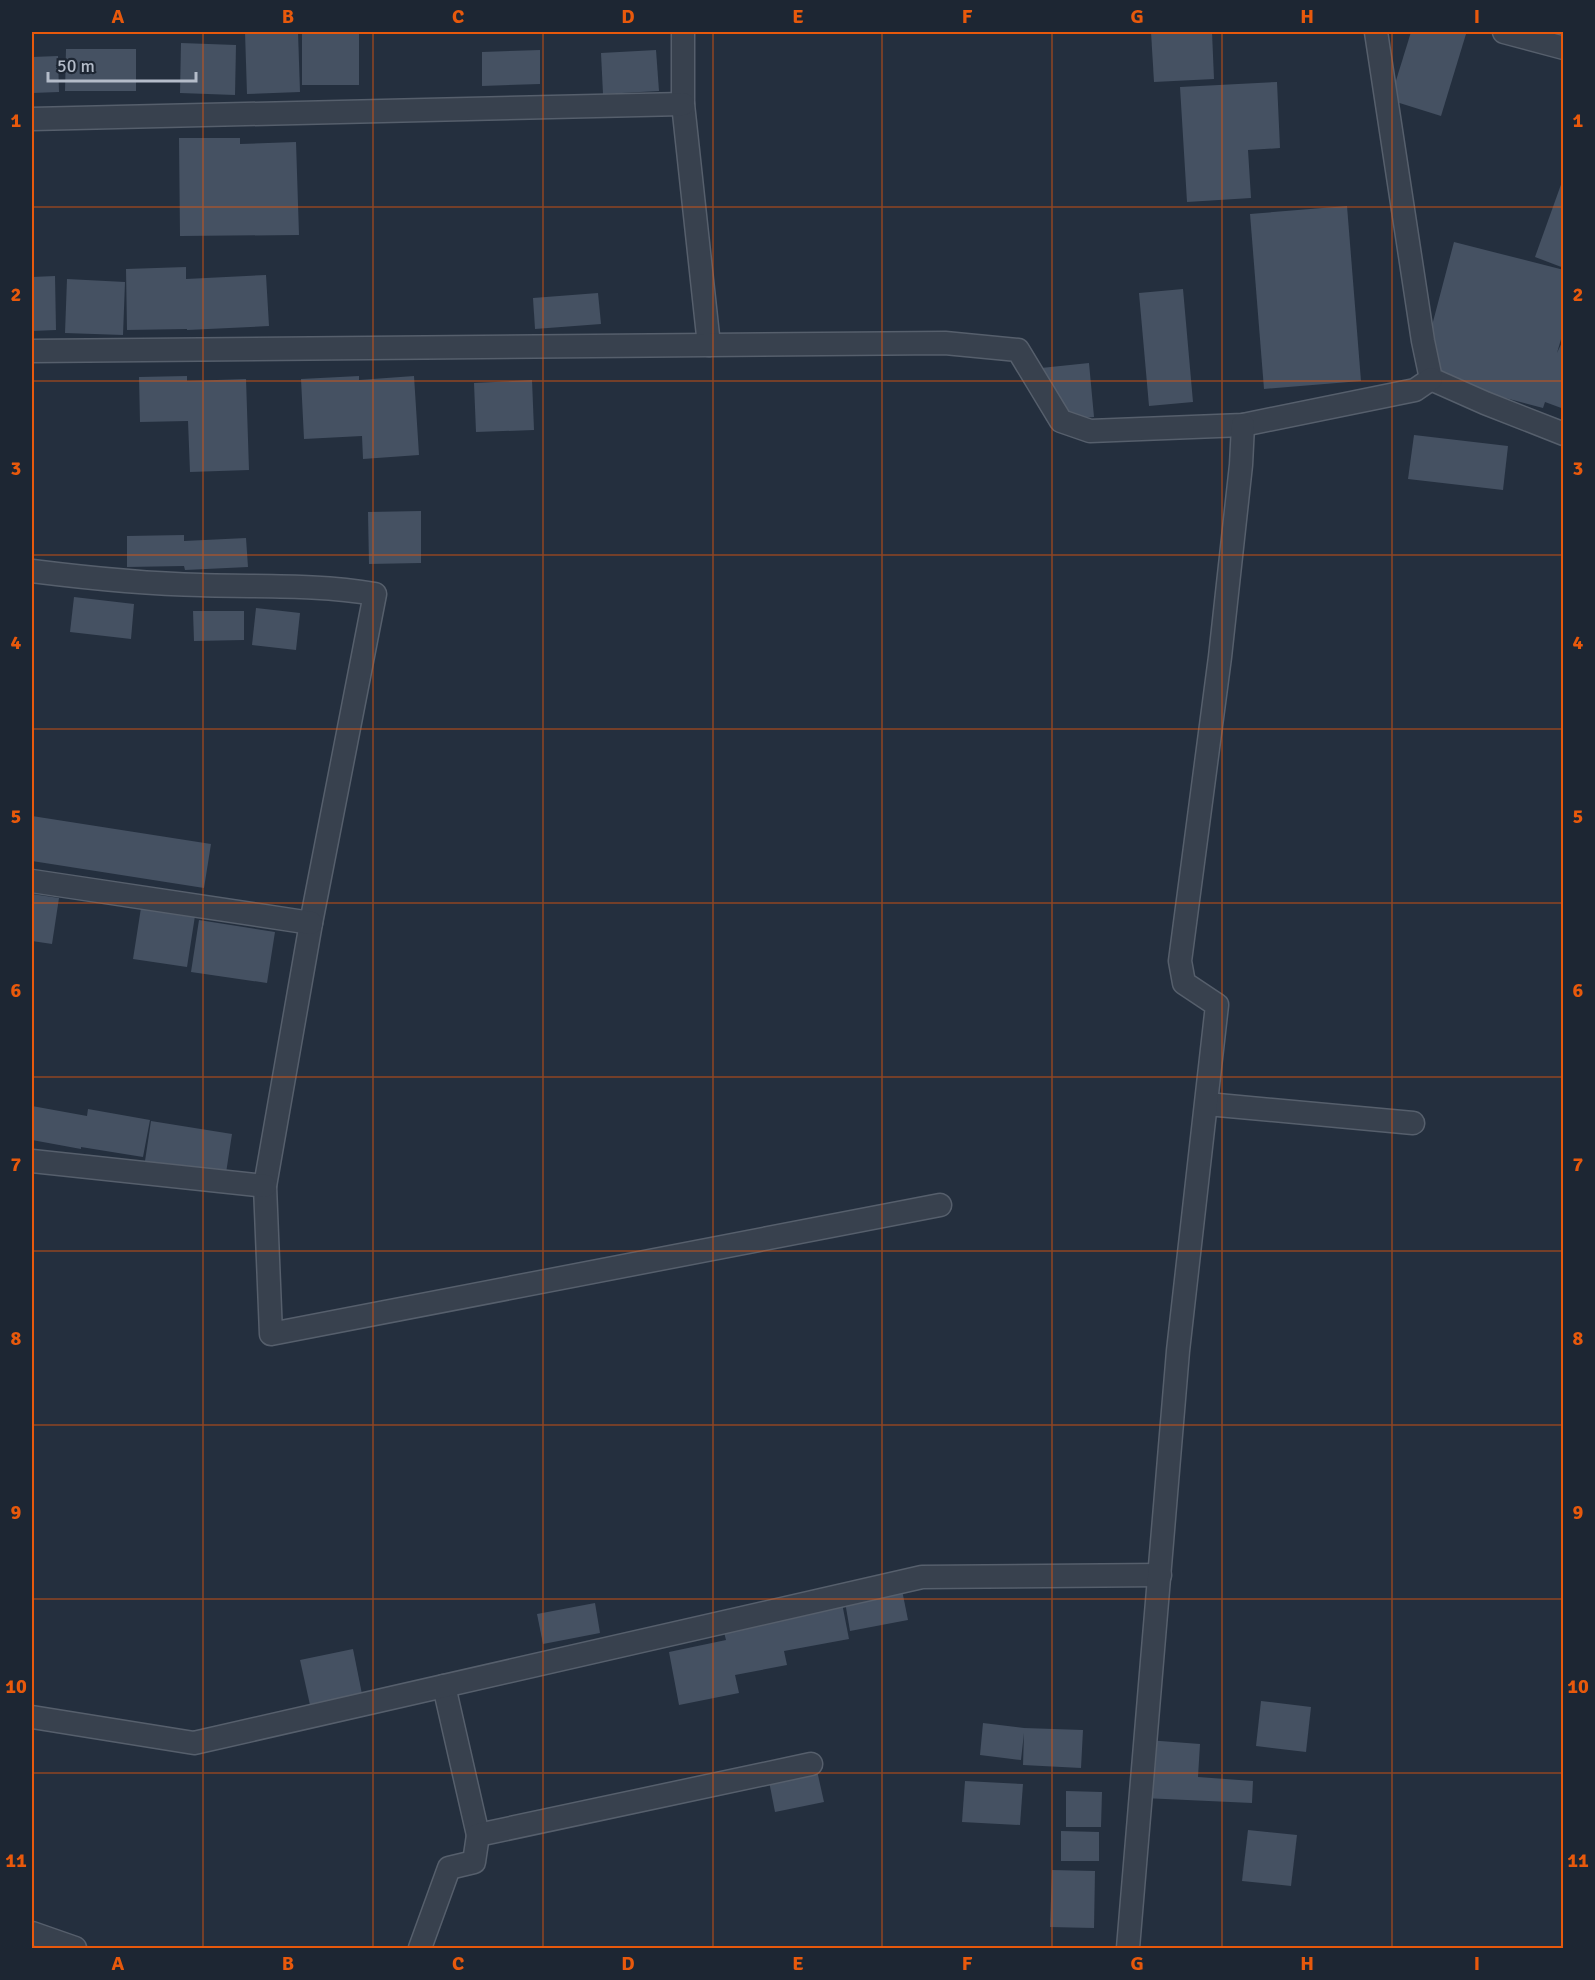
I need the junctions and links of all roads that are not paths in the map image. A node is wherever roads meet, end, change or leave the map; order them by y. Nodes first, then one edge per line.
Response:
1 (683, 32) edge
2 (1376, 32) edge
3 (1504, 32) edge
4 (1563, 48) edge
5 (683, 104) junction
6 (32, 119) edge
7 (709, 345) junction
8 (32, 351) edge
9 (1431, 379) junction
10 (1243, 425) junction
11 (1563, 434) edge
12 (32, 571) edge
13 (32, 881) edge
14 (311, 923) junction
15 (1207, 1104) junction
16 (1413, 1123) dead end
17 (32, 1161) edge
18 (265, 1186) junction
19 (940, 1205) dead end
20 (1160, 1575) junction
21 (444, 1686) junction
22 (32, 1718) edge
23 (811, 1764) dead end
24 (478, 1835) junction
25 (32, 1933) edge
26 (75, 1948) edge
27 (420, 1948) edge
28 (1128, 1948) edge

1 - 5 street
2 - 9 street
3 - 4 street
5 - 6 street
5 - 7 street
7 - 8 street
7 - 10 street
9 - 10 street
9 - 11 street
10 - 15 street
12 - 14 street
13 - 14 street
14 - 18 street
15 - 16 street
15 - 20 street
17 - 18 street
18 - 19 street
20 - 21 street
20 - 28 street
21 - 22 street
21 - 24 street
23 - 24 street
24 - 27 street
25 - 26 street

